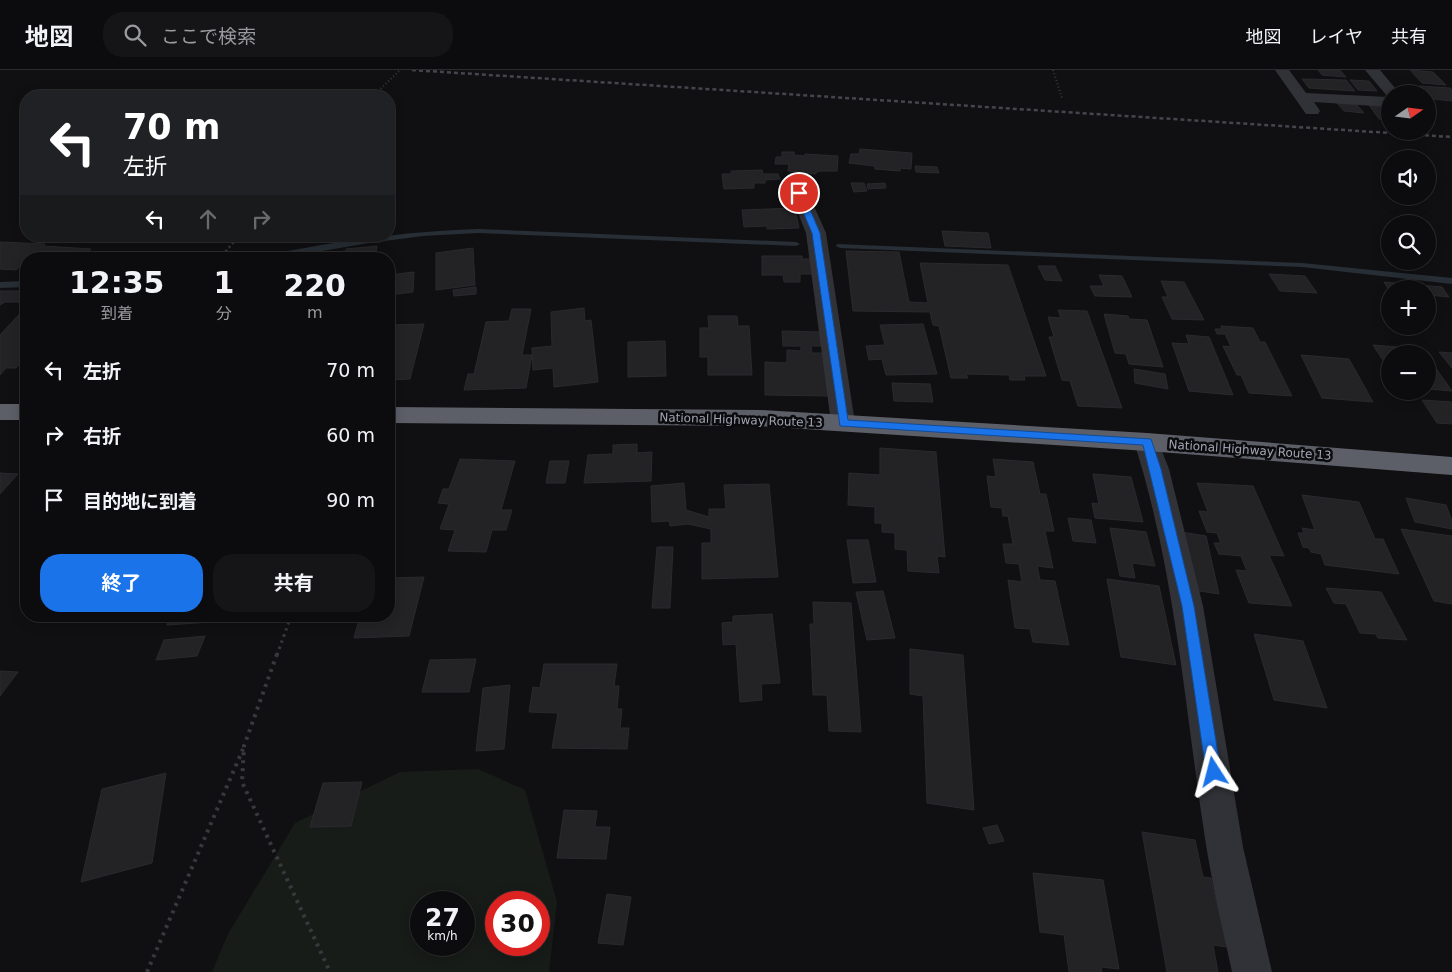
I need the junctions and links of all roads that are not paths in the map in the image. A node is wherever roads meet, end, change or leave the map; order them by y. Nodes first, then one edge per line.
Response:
1 (1282, 70) edge
2 (1372, 70) edge
3 (1385, 85) edge
4 (1302, 97) junction
5 (1381, 101) edge
6 (1317, 117) dead end
7 (799, 193) dead end
8 (0, 412) edge
9 (20, 412) edge
10 (395, 415) edge
11 (843, 424) junction
12 (1147, 442) junction
13 (1452, 466) edge
14 (1252, 972) edge

1 - 4 street
2 - 3 street
4 - 5 street
4 - 6 street
7 - 11 street
8 - 9 highway
10 - 11 highway, National Highway Route 13
11 - 12 highway, National Highway Route 13
12 - 13 highway, National Highway Route 13
12 - 14 street

